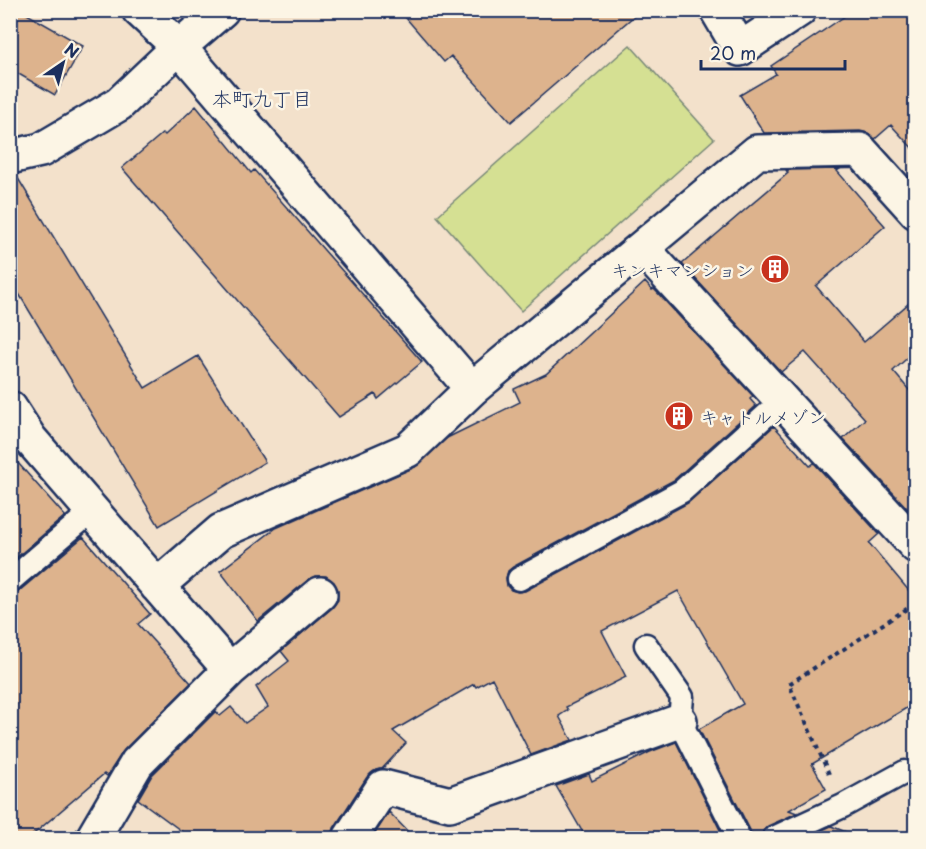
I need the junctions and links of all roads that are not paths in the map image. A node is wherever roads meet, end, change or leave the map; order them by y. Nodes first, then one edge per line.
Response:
1 (139, 10) edge
2 (222, 10) edge
3 (717, 10) edge
4 (799, 10) edge
5 (179, 47) junction
6 (10, 157) edge
7 (915, 212) edge
8 (642, 248) junction
9 (472, 389) junction
10 (783, 400) junction
11 (10, 408) edge
12 (92, 511) junction
13 (915, 546) edge
14 (519, 579) dead end
15 (10, 581) edge
16 (157, 586) junction
17 (320, 594) dead end
18 (646, 645) dead end
19 (230, 670) junction
20 (680, 721) junction
21 (905, 772) dead end
22 (93, 838) edge
23 (350, 838) edge
24 (739, 838) edge
25 (774, 838) edge

1 - 5 street
2 - 5 street
3 - 4 street
5 - 6 street
5 - 9 street
7 - 8 street
8 - 9 street
8 - 10 street
9 - 16 street
10 - 13 street
10 - 14 lane
11 - 12 street
12 - 15 lane
12 - 16 street
16 - 19 street
17 - 19 street
18 - 20 lane
19 - 22 street
20 - 23 street
20 - 24 lane
21 - 25 lane

